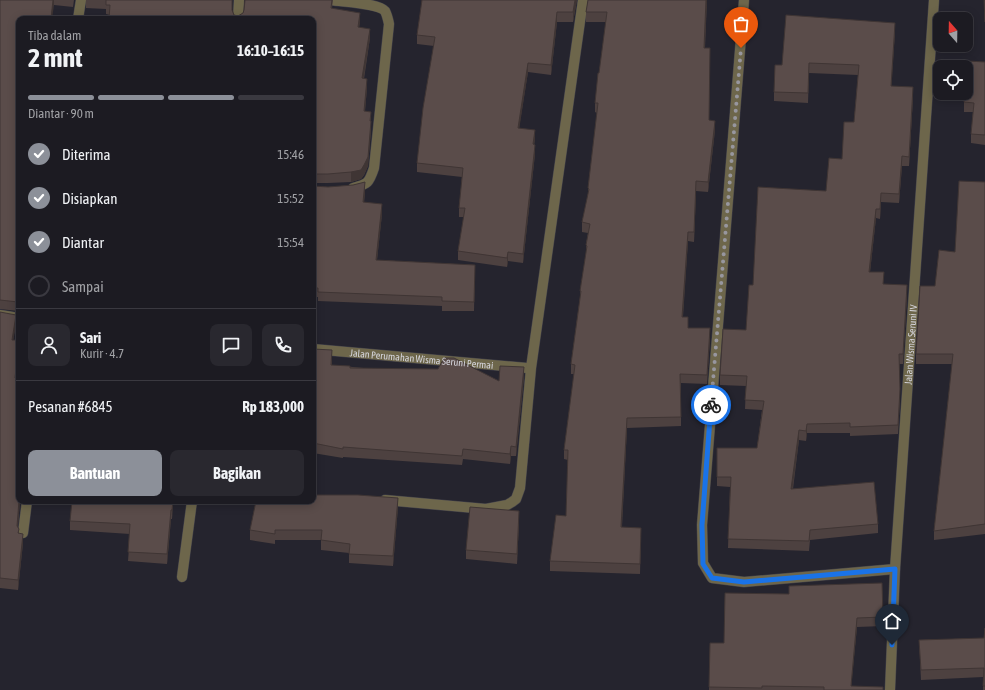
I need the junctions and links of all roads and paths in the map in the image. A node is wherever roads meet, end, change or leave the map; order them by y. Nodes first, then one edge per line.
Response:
1 (81, 0) edge
2 (240, 0) edge
3 (331, 0) edge
4 (583, 0) edge
5 (744, 0) edge
6 (934, 0) edge
7 (78, 16) edge
8 (238, 16) edge
9 (344, 188) edge
10 (0, 315) edge
11 (16, 318) edge
12 (316, 349) edge
13 (531, 368) junction
14 (376, 499) edge
15 (27, 504) edge
16 (192, 504) edge
17 (24, 533) edge
18 (895, 569) junction
19 (182, 577) dead end
20 (890, 690) edge

1 - 7 street
2 - 8 street
3 - 9 street
4 - 13 street
5 - 18 street
6 - 18 street, Jalan Wisma Seruni IV
10 - 11 street
12 - 13 street, Jalan Perumahan Wisma Seruni Permai
13 - 14 street
15 - 17 street
16 - 19 street
18 - 20 street, Jalan Wisma Seruni IV

